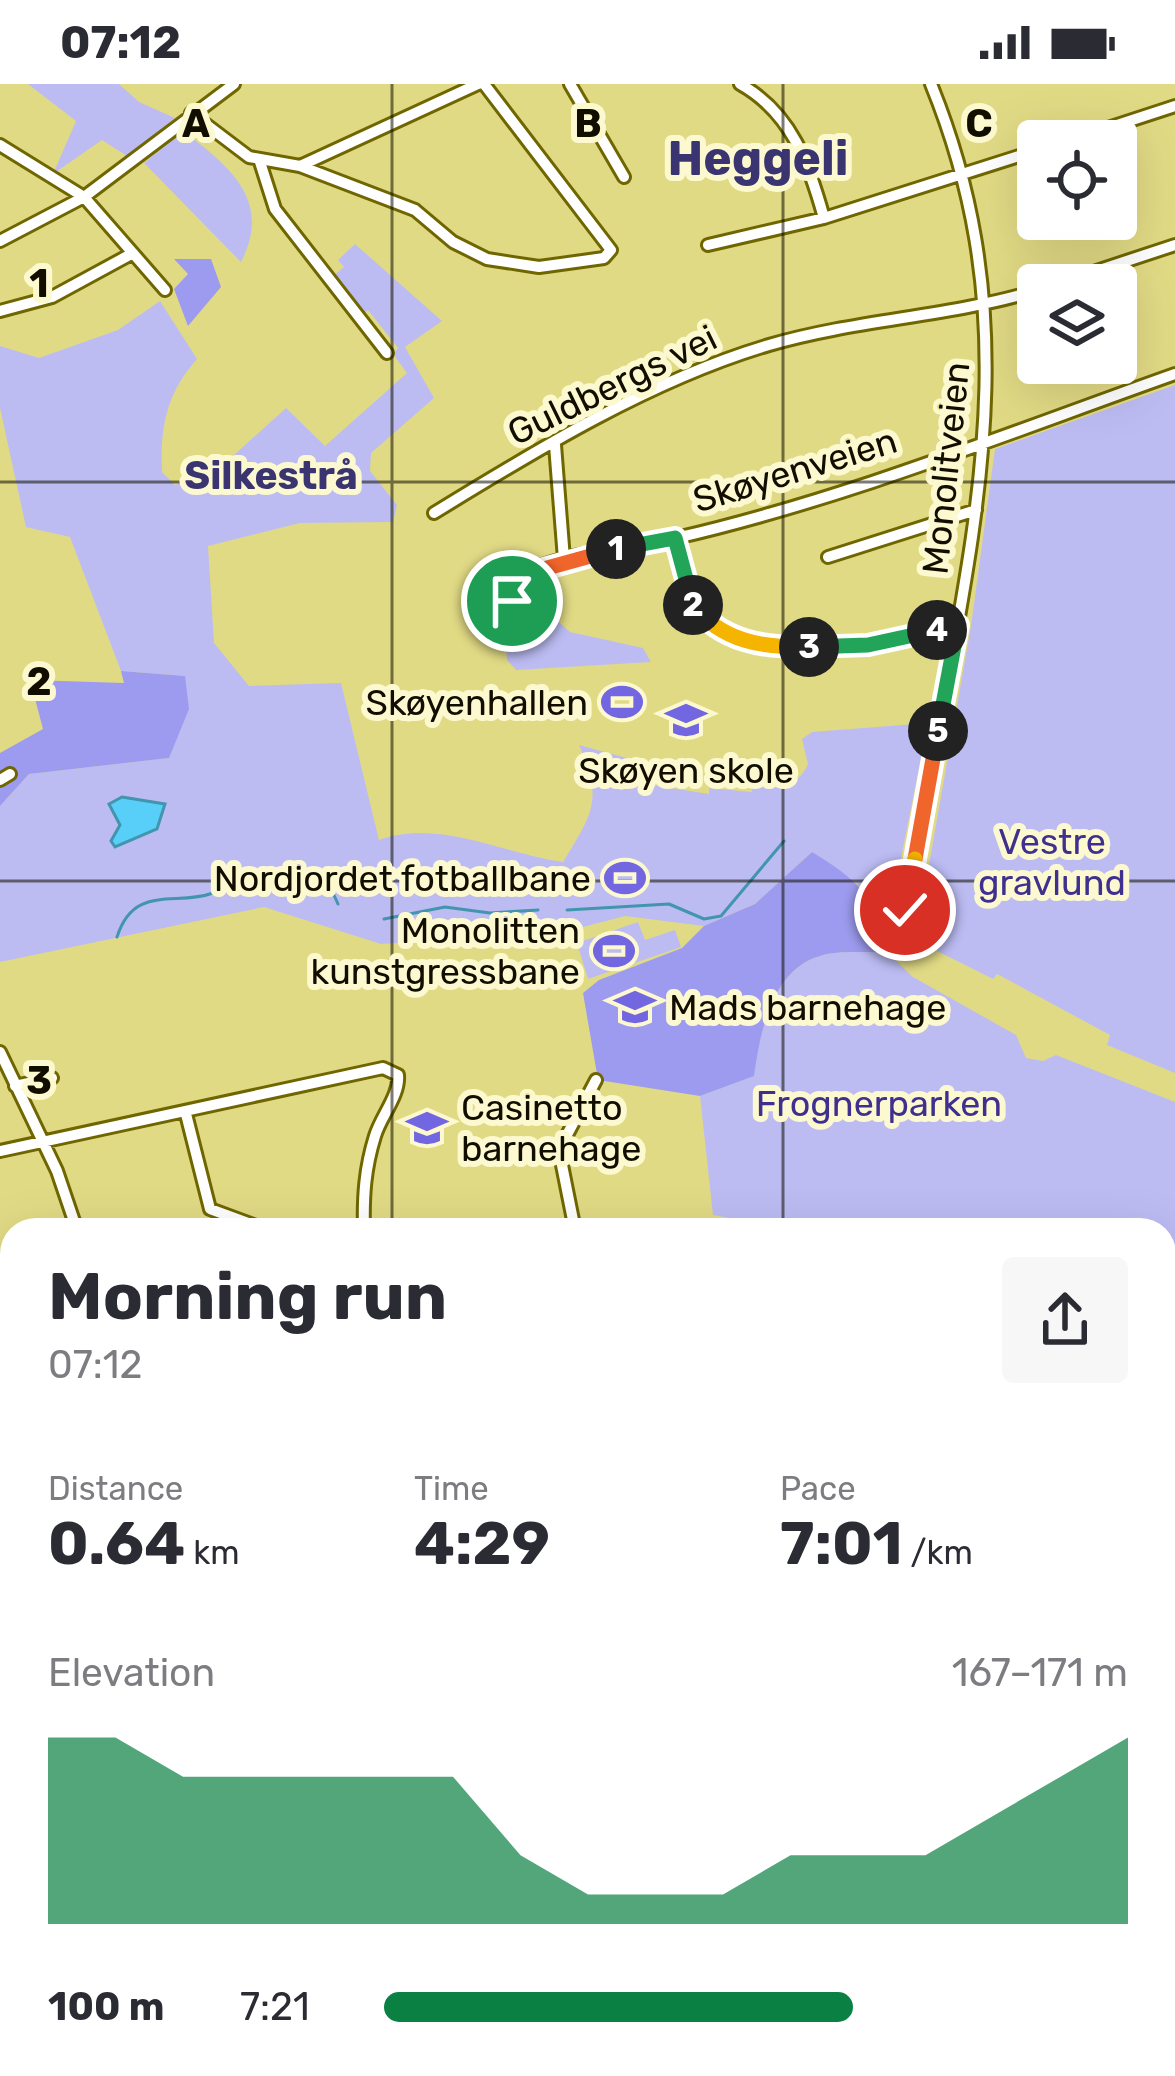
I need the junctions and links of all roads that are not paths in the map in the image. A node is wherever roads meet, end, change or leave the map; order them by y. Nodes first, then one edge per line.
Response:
1 (234, 84) edge
2 (481, 84) edge
3 (570, 84) edge
4 (740, 84) edge
5 (931, 84) edge
6 (1175, 106) edge
7 (191, 113) junction
8 (1132, 120) edge
9 (0, 145) edge
10 (1017, 157) edge
11 (260, 162) junction
12 (300, 166) junction
13 (963, 176) junction
14 (624, 177) dead end
15 (84, 197) junction
16 (824, 218) junction
17 (0, 242) edge
18 (709, 244) dead end
19 (1175, 245) edge
20 (133, 253) junction
21 (1118, 264) edge
22 (165, 290) dead end
23 (1017, 296) edge
24 (987, 305) junction
25 (0, 311) edge
26 (388, 352) dead end
27 (1175, 374) edge
28 (984, 442) junction
29 (555, 445) junction
30 (976, 510) junction
31 (434, 513) dead end
32 (675, 538) junction
33 (828, 557) dead end
34 (564, 559) junction
35 (529, 573) dead end
36 (958, 625) junction
37 (904, 933) dead end
38 (0, 1052) edge
39 (52, 1078) dead end
40 (596, 1080) dead end
41 (15, 1086) junction
42 (186, 1114) junction
43 (43, 1143) junction
44 (0, 1151) edge
45 (72, 1218) edge
46 (232, 1218) edge
47 (364, 1218) edge
48 (573, 1218) edge

1 - 7 street
2 - 12 street
2 - 12 street
3 - 14 street
4 - 16 street
5 - 13 street, Monolitveien
6 - 8 street
7 - 11 street
7 - 15 street
9 - 15 street
10 - 13 street
11 - 12 street
11 - 26 street
13 - 16 street
13 - 24 street, Monolitveien
15 - 17 street
15 - 20 street
16 - 18 street
19 - 21 street
20 - 22 street
20 - 25 street
23 - 24 street, Guldbergs vei
24 - 28 street, Monolitveien
24 - 29 street, Guldbergs vei
27 - 28 street, Skøyenveien
28 - 30 street, Monolitveien
28 - 32 street, Skøyenveien
29 - 31 street, Guldbergs vei
29 - 34 street
30 - 33 street
30 - 36 street, Monolitveien
32 - 34 street, Skøyenveien
32 - 36 street
34 - 35 street, Skøyenveien
36 - 37 street, Monolitveien
38 - 41 street
39 - 41 street
40 - 48 street
41 - 43 street
42 - 43 street
42 - 46 street
42 - 47 street
43 - 44 street
43 - 45 street

